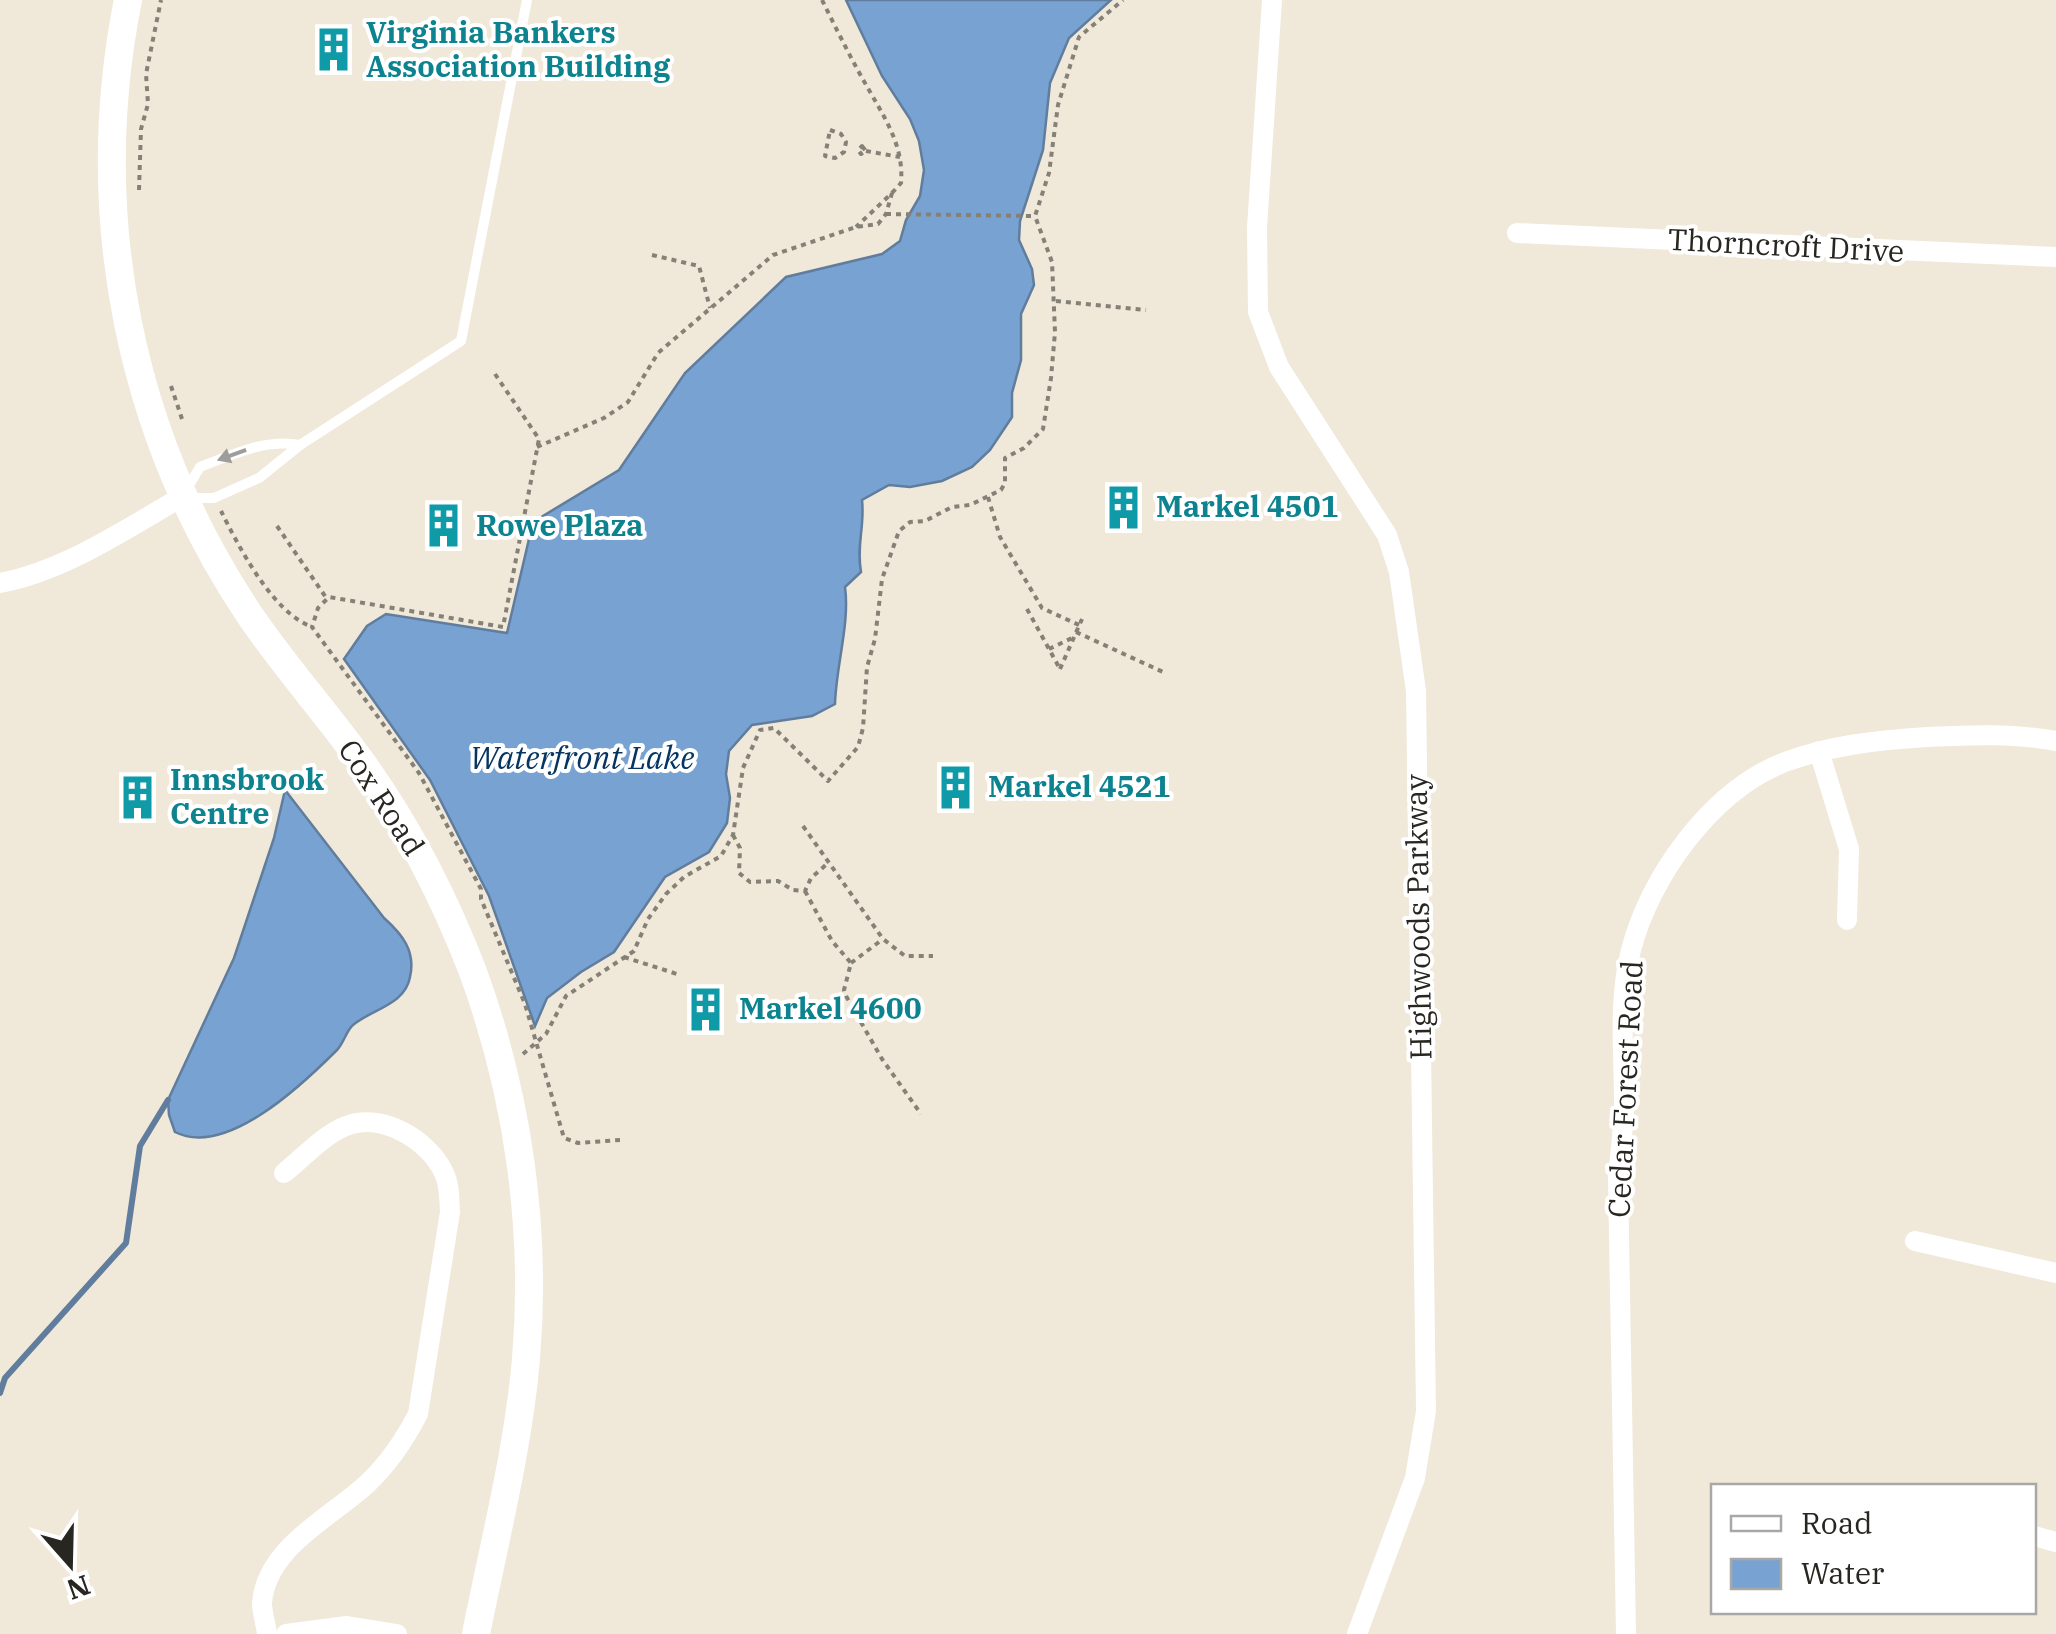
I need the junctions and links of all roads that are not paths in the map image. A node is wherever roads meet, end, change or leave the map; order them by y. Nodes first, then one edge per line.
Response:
1 (128, 0) edge
2 (527, 0) edge
3 (1272, 0) edge
4 (1516, 233) dead end
5 (2056, 258) edge
6 (300, 445) junction
7 (182, 497) junction
8 (0, 583) edge
9 (2056, 742) edge
10 (1819, 751) junction
11 (1847, 920) dead end
12 (284, 1173) dead end
13 (1915, 1241) dead end
14 (2056, 1273) edge
15 (268, 1634) edge
16 (286, 1634) edge
17 (397, 1634) edge
18 (476, 1634) edge
19 (1358, 1634) edge
20 (1626, 1634) edge

1 - 7 main road, Cox Road
2 - 6 lane
3 - 19 street, Highwoods Parkway
4 - 5 street, Thorncroft Drive
6 - 7 lane
6 -> 7 lane
7 - 8 street
7 - 18 main road, Cox Road
9 - 10 street, Cedar Forest Road
10 - 11 street
10 - 20 street, Cedar Forest Road
12 - 15 street
13 - 14 street
16 - 17 street

